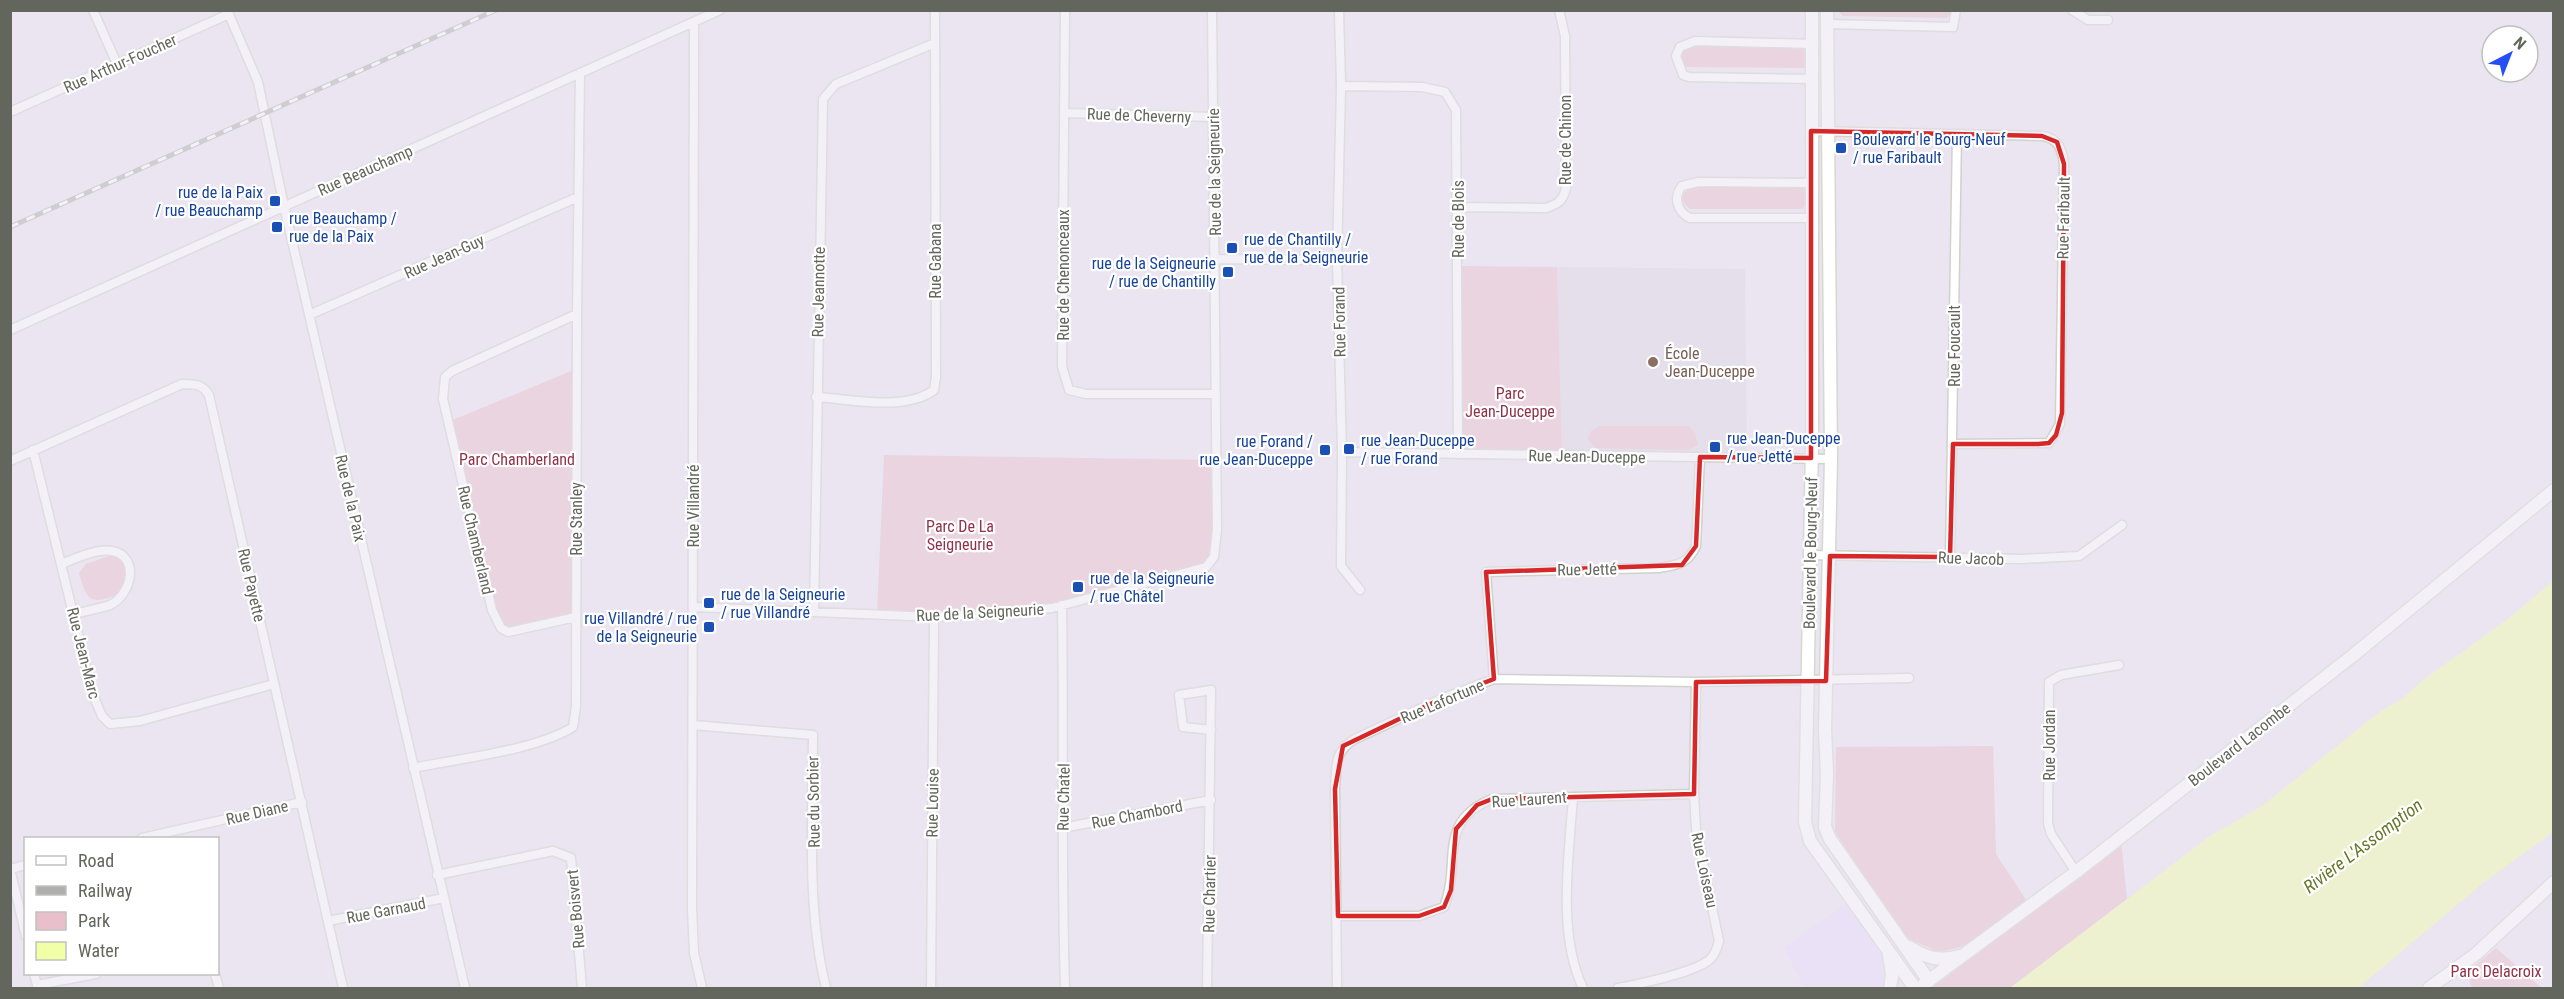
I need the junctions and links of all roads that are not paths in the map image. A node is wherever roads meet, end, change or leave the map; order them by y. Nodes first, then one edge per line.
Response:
1 (93, 10) edge
2 (720, 10) edge
3 (935, 10) edge
4 (1065, 10) edge
5 (1212, 10) edge
6 (1339, 10) edge
7 (1559, 10) edge
8 (1812, 10) edge
9 (1827, 10) edge
10 (1956, 10) edge
11 (2072, 10) edge
12 (228, 12) edge
13 (2108, 20) dead end
14 (694, 22) junction
15 (1827, 24) junction
16 (934, 43) junction
17 (1813, 44) junction
18 (117, 64) junction
19 (580, 73) junction
20 (1812, 79) junction
21 (1341, 86) junction
22 (11, 110) edge
23 (1064, 112) junction
24 (1213, 117) junction
25 (1812, 131) junction
26 (1829, 132) junction
27 (1957, 135) junction
28 (1811, 183) junction
29 (578, 197) junction
30 (284, 206) junction
31 (1458, 207) junction
32 (1812, 218) junction
33 (1215, 259) junction
34 (1337, 260) junction
35 (577, 314) junction
36 (309, 315) junction
37 (10, 330) edge
38 (1216, 394) junction
39 (816, 397) junction
40 (1953, 444) junction
41 (33, 450) junction
42 (1342, 452) junction
43 (1458, 454) junction
44 (1700, 457) junction
45 (1811, 458) junction
46 (1831, 459) junction
47 (10, 461) edge
48 (2553, 490) edge
49 (2122, 525) dead end
50 (1810, 555) junction
51 (1830, 556) junction
52 (1950, 557) junction
53 (62, 564) junction
54 (1360, 590) dead end
55 (1062, 605) junction
56 (693, 607) junction
57 (814, 612) junction
58 (74, 614) junction
59 (576, 617) junction
60 (934, 617) junction
61 (2119, 665) dead end
62 (1910, 678) dead end
63 (1494, 679) junction
64 (1807, 681) junction
65 (1826, 681) junction
66 (1696, 682) junction
67 (274, 684) junction
68 (693, 725) junction
69 (1211, 730) junction
70 (413, 768) junction
71 (1694, 794) junction
72 (1573, 796) junction
73 (1211, 800) junction
74 (302, 802) junction
75 (1062, 828) junction
76 (146, 837) edge
77 (10, 869) edge
78 (2076, 872) junction
79 (437, 874) junction
80 (2553, 882) edge
81 (444, 898) junction
82 (1338, 916) junction
83 (328, 921) junction
84 (24, 928) edge
85 (1903, 943) junction
86 (1887, 948) junction
87 (1968, 953) junction
88 (92, 975) edge
89 (1929, 981) junction
90 (38, 987) edge
91 (343, 988) edge
92 (465, 988) edge
93 (582, 988) edge
94 (702, 988) edge
95 (826, 988) edge
96 (931, 988) edge
97 (1065, 988) edge
98 (1207, 988) edge
99 (1337, 988) edge
100 (1583, 988) edge
101 (1618, 988) edge
102 (1890, 988) edge
103 (1916, 988) edge
104 (2429, 988) edge

1 - 18 street
2 - 14 street, Rue Beauchamp
3 - 16 street, Rue Gabana
4 - 23 street, Rue de Chenonceaux
5 - 24 street, Rue de la Seigneurie
6 - 21 street, Rue Forand
7 - 31 street, Rue de Chinon
8 - 17 street, Boulevard le Bourg-Neuf
9 - 15 street, Boulevard le Bourg-Neuf
10 - 15 street
11 - 13 street
12 - 18 street, Rue Arthur-Foucher
12 - 30 street, Rue de la Paix
14 - 19 street, Rue Beauchamp
14 - 56 street, Rue Villandré
15 - 26 street, Boulevard le Bourg-Neuf
16 - 39 street, Rue Jeannotte
16 - 39 street, Rue Gabana
17 - 20 street, Boulevard le Bourg-Neuf
17 - 20 street
18 - 22 street, Rue Arthur-Foucher
19 - 29 street, Rue Stanley
19 - 30 street, Rue Beauchamp
20 - 25 street, Boulevard le Bourg-Neuf
21 - 31 street, Rue de Blois
21 - 34 street, Rue Forand
23 - 24 street, Rue de Cheverny
23 - 38 street, Rue de Chenonceaux
24 - 33 street, Rue de la Seigneurie
25 - 26 street, Rue Faribault
25 - 28 street, Boulevard le Bourg-Neuf
26 - 27 street, Rue Faribault
26 - 46 street, Boulevard le Bourg-Neuf
27 - 40 street, Rue Foucault
27 - 40 street, Rue Faribault
28 - 32 street, Boulevard le Bourg-Neuf
28 - 32 street
29 - 35 street, Rue Stanley
29 - 36 street, Rue Jean-Guy
30 - 36 street, Rue de la Paix
30 - 37 street, Rue Beauchamp
31 - 43 street, Rue de Blois
32 - 45 street, Boulevard le Bourg-Neuf
33 - 34 street
33 - 38 street, Rue de la Seigneurie
34 - 42 street, Rue Forand
35 - 59 street, Rue Stanley
35 - 59 street, Rue Chamberland
36 - 70 street, Rue de la Paix
38 - 55 street, Rue de la Seigneurie
39 - 57 street, Rue Jeannotte
40 - 52 street, Rue Foucault
41 - 47 street, Rue Payette
41 - 53 street, Rue Jean-Marc
41 - 67 street, Rue Payette
42 - 43 street, Rue Jean-Duceppe
42 - 54 street, Rue Forand
43 - 44 street, Rue Jean-Duceppe
44 - 45 street, Rue Jean-Duceppe
44 - 63 street, Rue Jetté
45 - 46 street, Rue Jean-Duceppe
45 - 50 street, Boulevard le Bourg-Neuf
46 - 51 street, Boulevard le Bourg-Neuf
48 - 78 street, Boulevard Lacombe
49 - 52 street, Rue Jacob
50 - 51 street, Rue Jacob
50 - 64 street, Boulevard le Bourg-Neuf
51 - 52 street, Rue Jacob
51 - 65 street, Boulevard le Bourg-Neuf
53 - 58 street, Rue Jean-Marc
53 - 58 street
55 - 60 street, Rue de la Seigneurie
55 - 75 street, Rue Chatel
56 - 57 street, Rue de la Seigneurie
56 - 68 street, Rue Villandré
57 - 60 street, Rue de la Seigneurie
58 - 67 street, Rue Jean-Marc
59 - 70 street, Rue Stanley
60 - 96 street, Rue Louise
61 - 78 street, Rue Jordan
62 - 65 street, Rue Lafortune
63 - 66 street, Rue Lafortune
63 - 82 street, Rue Lafortune
64 - 65 street, Rue Lafortune
64 - 66 street, Rue Lafortune
64 - 86 street, Boulevard le Bourg-Neuf
65 - 85 street, Boulevard le Bourg-Neuf
66 - 71 street, Rue Loiseau
67 - 74 street, Rue Payette
68 - 94 street, Rue Villandré
68 - 95 street, Rue du Sorbier
69 - 69 street, Rue Chartier
69 - 73 street, Rue Chartier
70 - 79 street, Rue de la Paix
71 - 72 street, Rue Laurent
71 - 101 street, Rue Loiseau
72 - 82 street, Rue Laurent
72 - 100 street
73 - 75 street, Rue Chambord
73 - 98 street, Rue Chartier
74 - 76 street, Rue Diane
74 - 83 street, Rue Payette
75 - 97 street, Rue Chatel
77 - 84 street
78 - 87 street, Boulevard Lacombe
79 - 81 street, Rue de la Paix
79 - 93 street, Rue Boisvert
80 - 104 street
81 - 83 street, Rue Garnaud
81 - 92 street, Rue de la Paix
82 - 99 street, Rue Lafortune
83 - 91 street, Rue Payette
85 - 87 street
85 - 89 street, Boulevard le Bourg-Neuf
86 - 102 street
86 - 103 street, Boulevard le Bourg-Neuf
87 - 89 street, Boulevard Lacombe
88 - 90 street
89 - 103 street, Boulevard Lacombe

